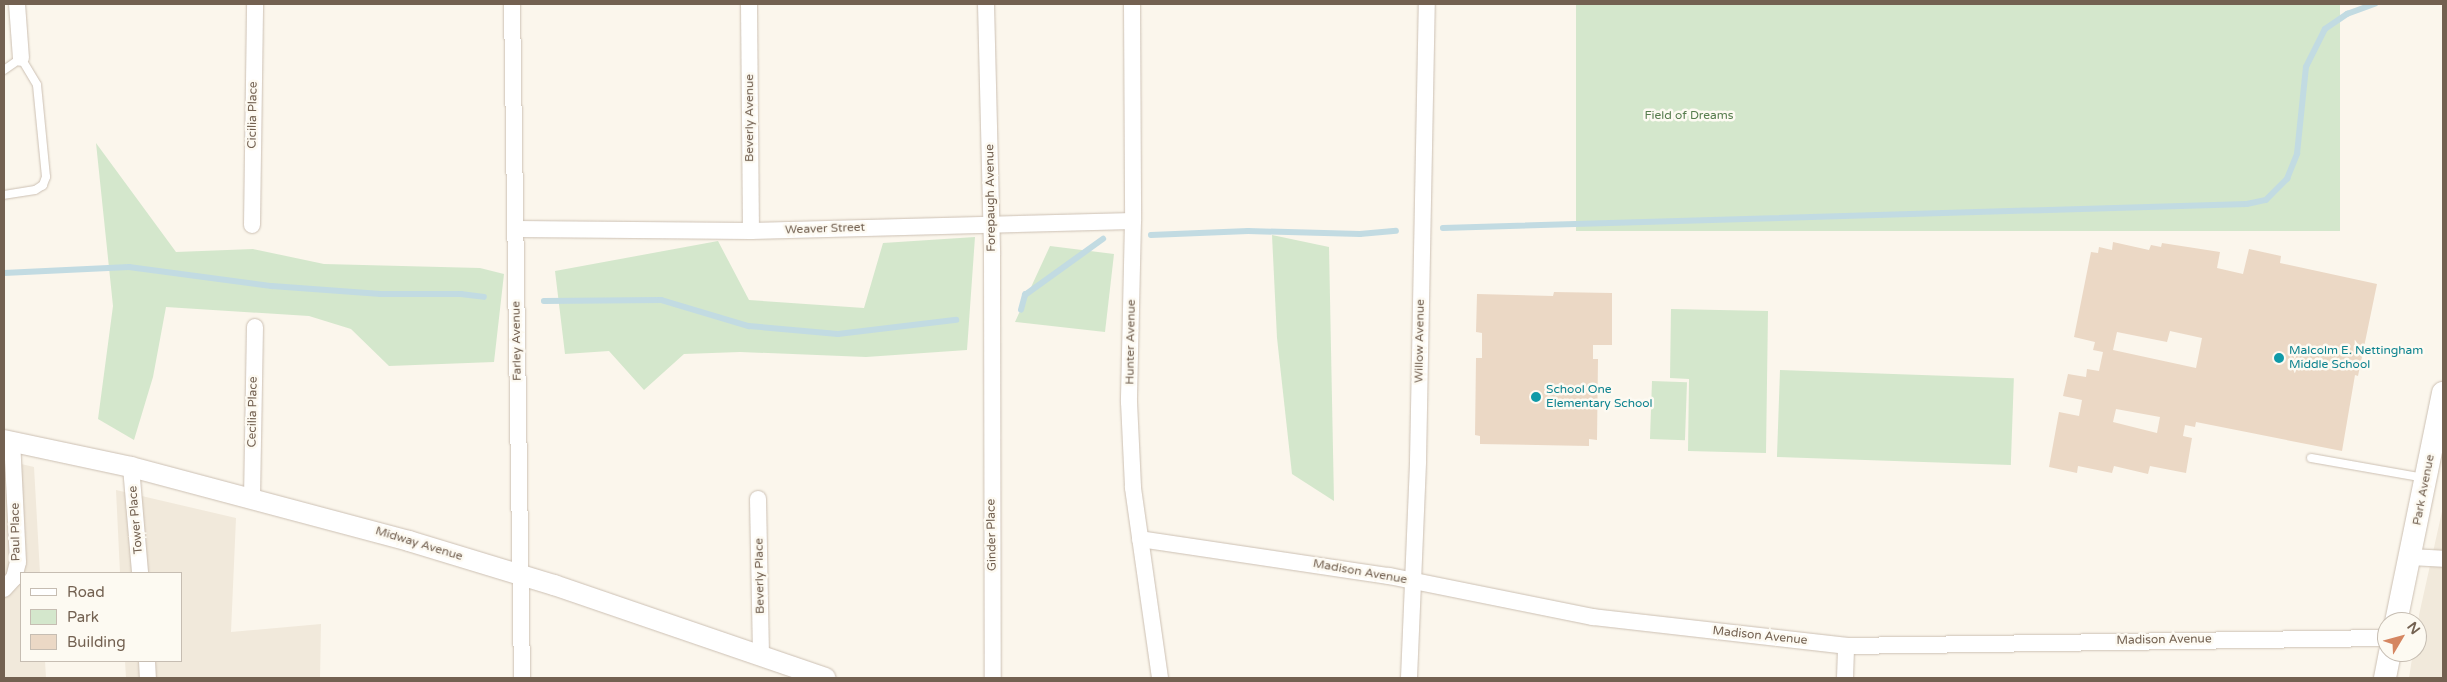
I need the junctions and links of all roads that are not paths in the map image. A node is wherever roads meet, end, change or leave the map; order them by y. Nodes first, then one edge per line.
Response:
1 (18, 4) edge
2 (255, 4) edge
3 (512, 4) edge
4 (749, 4) edge
5 (986, 4) edge
6 (1132, 4) edge
7 (1427, 4) edge
8 (21, 58) junction
9 (4, 70) edge
10 (4, 195) edge
11 (1133, 221) junction
12 (252, 225) dead end
13 (991, 225) junction
14 (516, 229) junction
15 (751, 231) junction
16 (254, 327) dead end
17 (990, 392) joint
18 (2443, 393) edge
19 (8, 440) edge
20 (2311, 458) dead end
21 (131, 467) junction
22 (2426, 478) junction
23 (252, 498) junction
24 (758, 499) dead end
25 (1140, 540) junction
26 (2410, 557) junction
27 (2443, 559) edge
28 (140, 572) edge
29 (520, 575) junction
30 (1411, 581) junction
31 (4, 589) edge
32 (2398, 612) edge
33 (2377, 638) edge
34 (1846, 646) junction
35 (761, 654) junction
36 (147, 662) edge
37 (2388, 662) edge
38 (148, 678) edge
39 (522, 678) edge
40 (825, 678) edge
41 (993, 678) edge
42 (1160, 678) edge
43 (1409, 678) edge
44 (1845, 678) edge
45 (2386, 678) edge

1 - 8 street
2 - 12 street, Cicilia Place
3 - 14 street, Farley Avenue
4 - 15 street, Beverly Avenue
5 - 13 street, Forepaugh Avenue
6 - 11 street, Hunter Avenue
7 - 30 street, Willow Avenue
8 - 9 lane
8 - 10 lane
11 - 13 street, Weaver Street
11 - 25 street, Hunter Avenue
13 - 15 street, Weaver Street
13 - 17 street, Forepaugh Avenue
14 - 15 street, Weaver Street
14 - 29 street, Farley Avenue
16 - 23 street, Cecilia Place
17 - 41 street, Ginder Place
18 - 22 main road, Park Avenue
19 - 21 street, Midway Avenue
19 - 31 street, Paul Place
20 - 22 lane
21 - 23 street, Midway Avenue
21 - 28 street, Tower Place
22 - 26 main road, Park Avenue
23 - 29 street, Midway Avenue
24 - 35 street, Beverly Place
25 - 30 street, Madison Avenue
25 - 42 street, Hunter Avenue
26 - 27 street
26 - 32 main road, Park Avenue
29 - 35 street, Midway Avenue
29 - 39 street, Farley Avenue
30 - 34 street, Madison Avenue
30 - 43 street, Willow Avenue
33 - 34 street, Madison Avenue
34 - 44 street
35 - 40 street, Midway Avenue
36 - 38 street
37 - 45 main road

